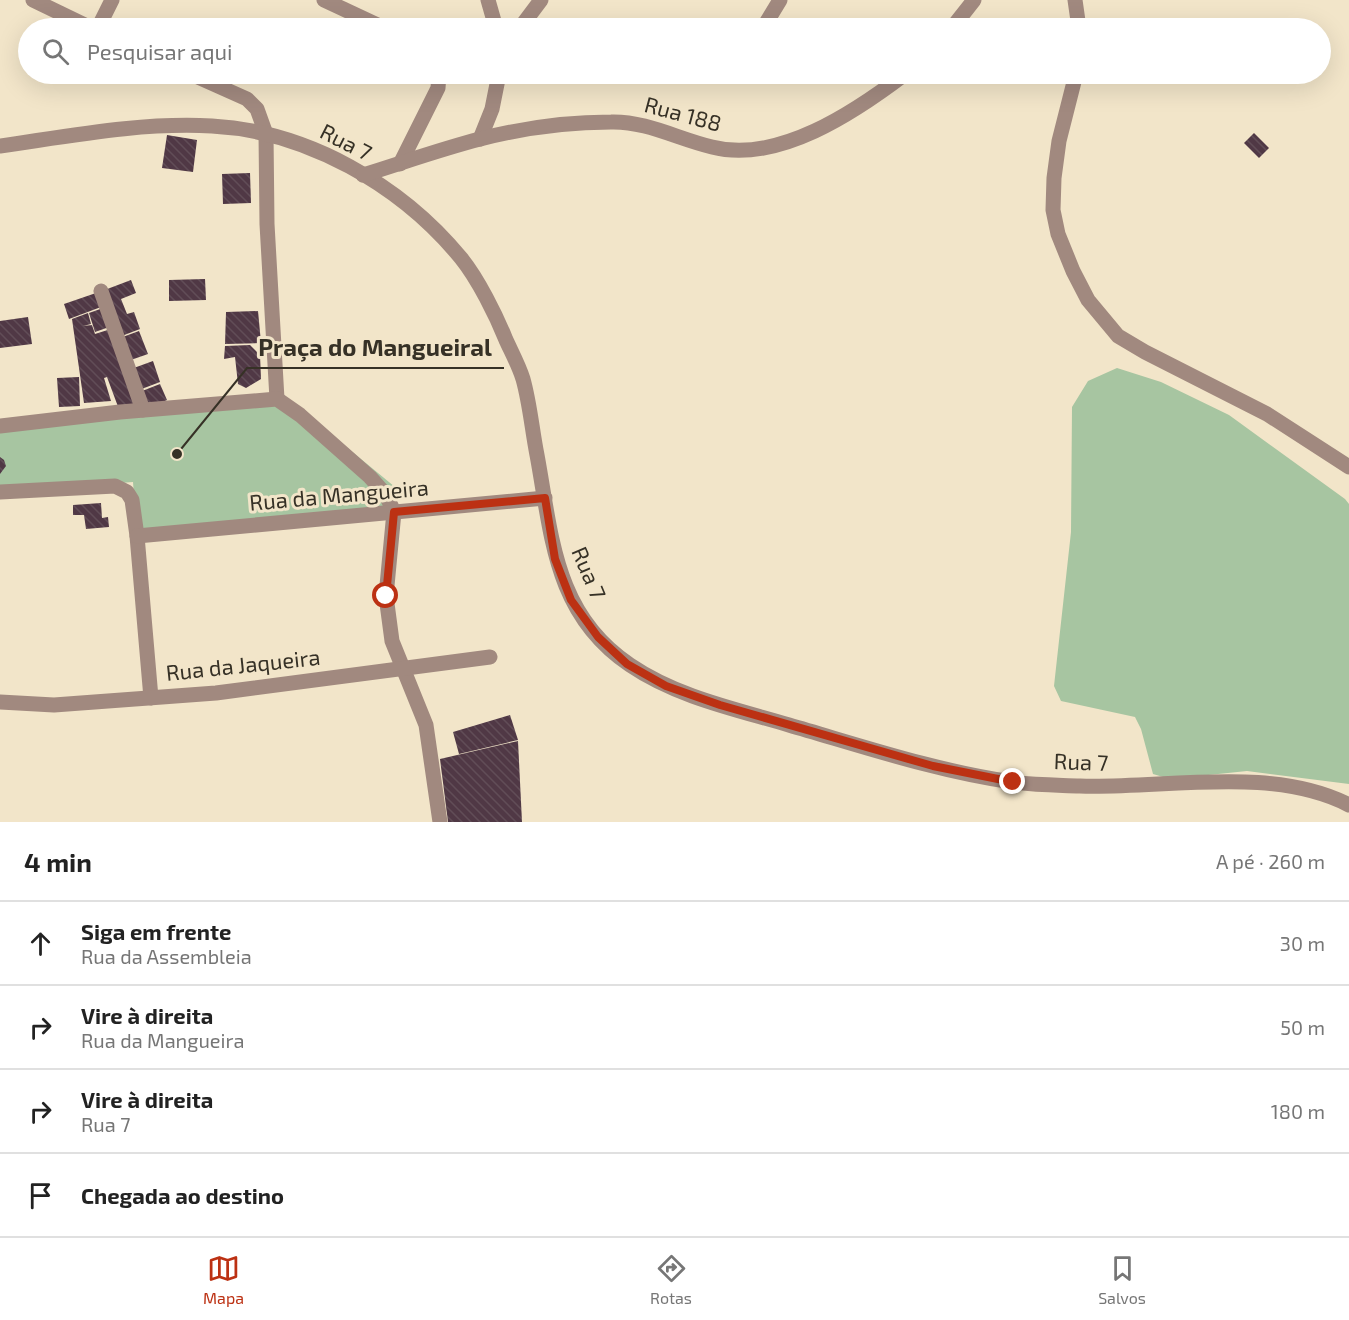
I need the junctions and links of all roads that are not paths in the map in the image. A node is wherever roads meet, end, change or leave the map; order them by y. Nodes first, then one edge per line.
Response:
1 (33, 0) edge
2 (112, 0) edge
3 (324, 0) edge
4 (488, 0) edge
5 (541, 0) edge
6 (780, 0) edge
7 (974, 0) edge
8 (1075, 0) edge
9 (70, 18) edge
10 (103, 18) edge
11 (363, 18) edge
12 (493, 18) edge
13 (528, 18) edge
14 (769, 18) edge
15 (960, 18) edge
16 (1078, 18) edge
17 (213, 84) edge
18 (438, 84) edge
19 (497, 84) edge
20 (892, 84) edge
21 (1073, 84) edge
22 (266, 134) junction
23 (480, 138) junction
24 (0, 146) edge
25 (400, 164) junction
26 (363, 175) junction
27 (100, 291) dead end
28 (277, 399) junction
29 (143, 410) junction
30 (0, 426) edge
31 (1349, 466) edge
32 (0, 492) edge
33 (545, 498) junction
34 (394, 512) junction
35 (137, 536) junction
36 (490, 657) dead end
37 (402, 669) junction
38 (152, 698) junction
39 (0, 702) edge
40 (1349, 805) edge
41 (440, 822) edge

1 - 9 street
2 - 10 street
3 - 11 street
4 - 12 street
5 - 13 street
6 - 14 street
7 - 15 street
8 - 16 street
17 - 22 street
18 - 25 street
19 - 23 street
20 - 23 street, Rua 188
21 - 31 street
22 - 24 street, Rua 7
22 - 26 street, Rua 7
22 - 28 street
23 - 25 street, Rua 188
25 - 26 street, Rua 188
26 - 33 street, Rua 7
27 - 29 street
28 - 29 street
28 - 34 street
29 - 30 street
32 - 35 street
33 - 34 street, Rua da Mangueira
33 - 40 street, Rua 7
34 - 35 street, Rua da Mangueira
34 - 37 street
35 - 38 street
36 - 37 street, Rua da Jaqueira
37 - 38 street, Rua da Jaqueira
37 - 41 street
38 - 39 street, Rua da Jaqueira

